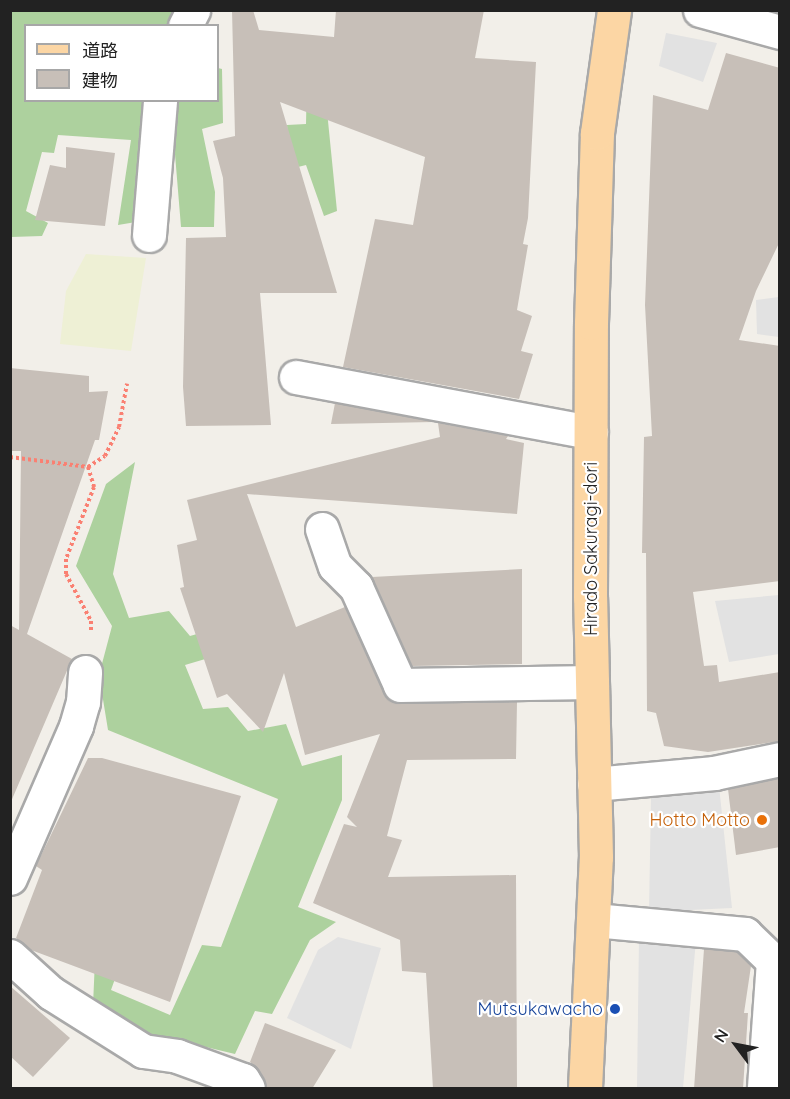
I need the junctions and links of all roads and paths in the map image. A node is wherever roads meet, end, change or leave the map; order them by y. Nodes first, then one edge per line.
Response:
1 (193, 10) edge
2 (614, 10) edge
3 (700, 10) edge
4 (186, 24) edge
5 (780, 32) edge
6 (160, 102) edge
7 (149, 235) dead end
8 (296, 378) dead end
9 (127, 384) dead end
10 (591, 432) junction
11 (10, 457) edge
12 (88, 467) junction
13 (322, 530) dead end
14 (85, 672) joint
15 (592, 682) junction
16 (780, 759) edge
17 (594, 784) junction
18 (10, 878) edge
19 (594, 920) junction
20 (10, 956) edge
21 (248, 1089) edge
22 (585, 1089) edge
23 (764, 1089) edge

1 - 4 street
2 - 10 main road, Hirado Sakuragi-dori
3 - 5 street
6 - 7 street
8 - 10 street
9 - 12 path
10 - 15 main road, Hirado Sakuragi-dori
11 - 12 path
12 - 14 path
13 - 15 street
14 - 18 street
15 - 17 main road, Hirado Sakuragi-dori
16 - 17 street
17 - 19 main road, Hirado Sakuragi-dori
19 - 22 main road, Hirado Sakuragi-dori
19 - 23 street
20 - 21 street

